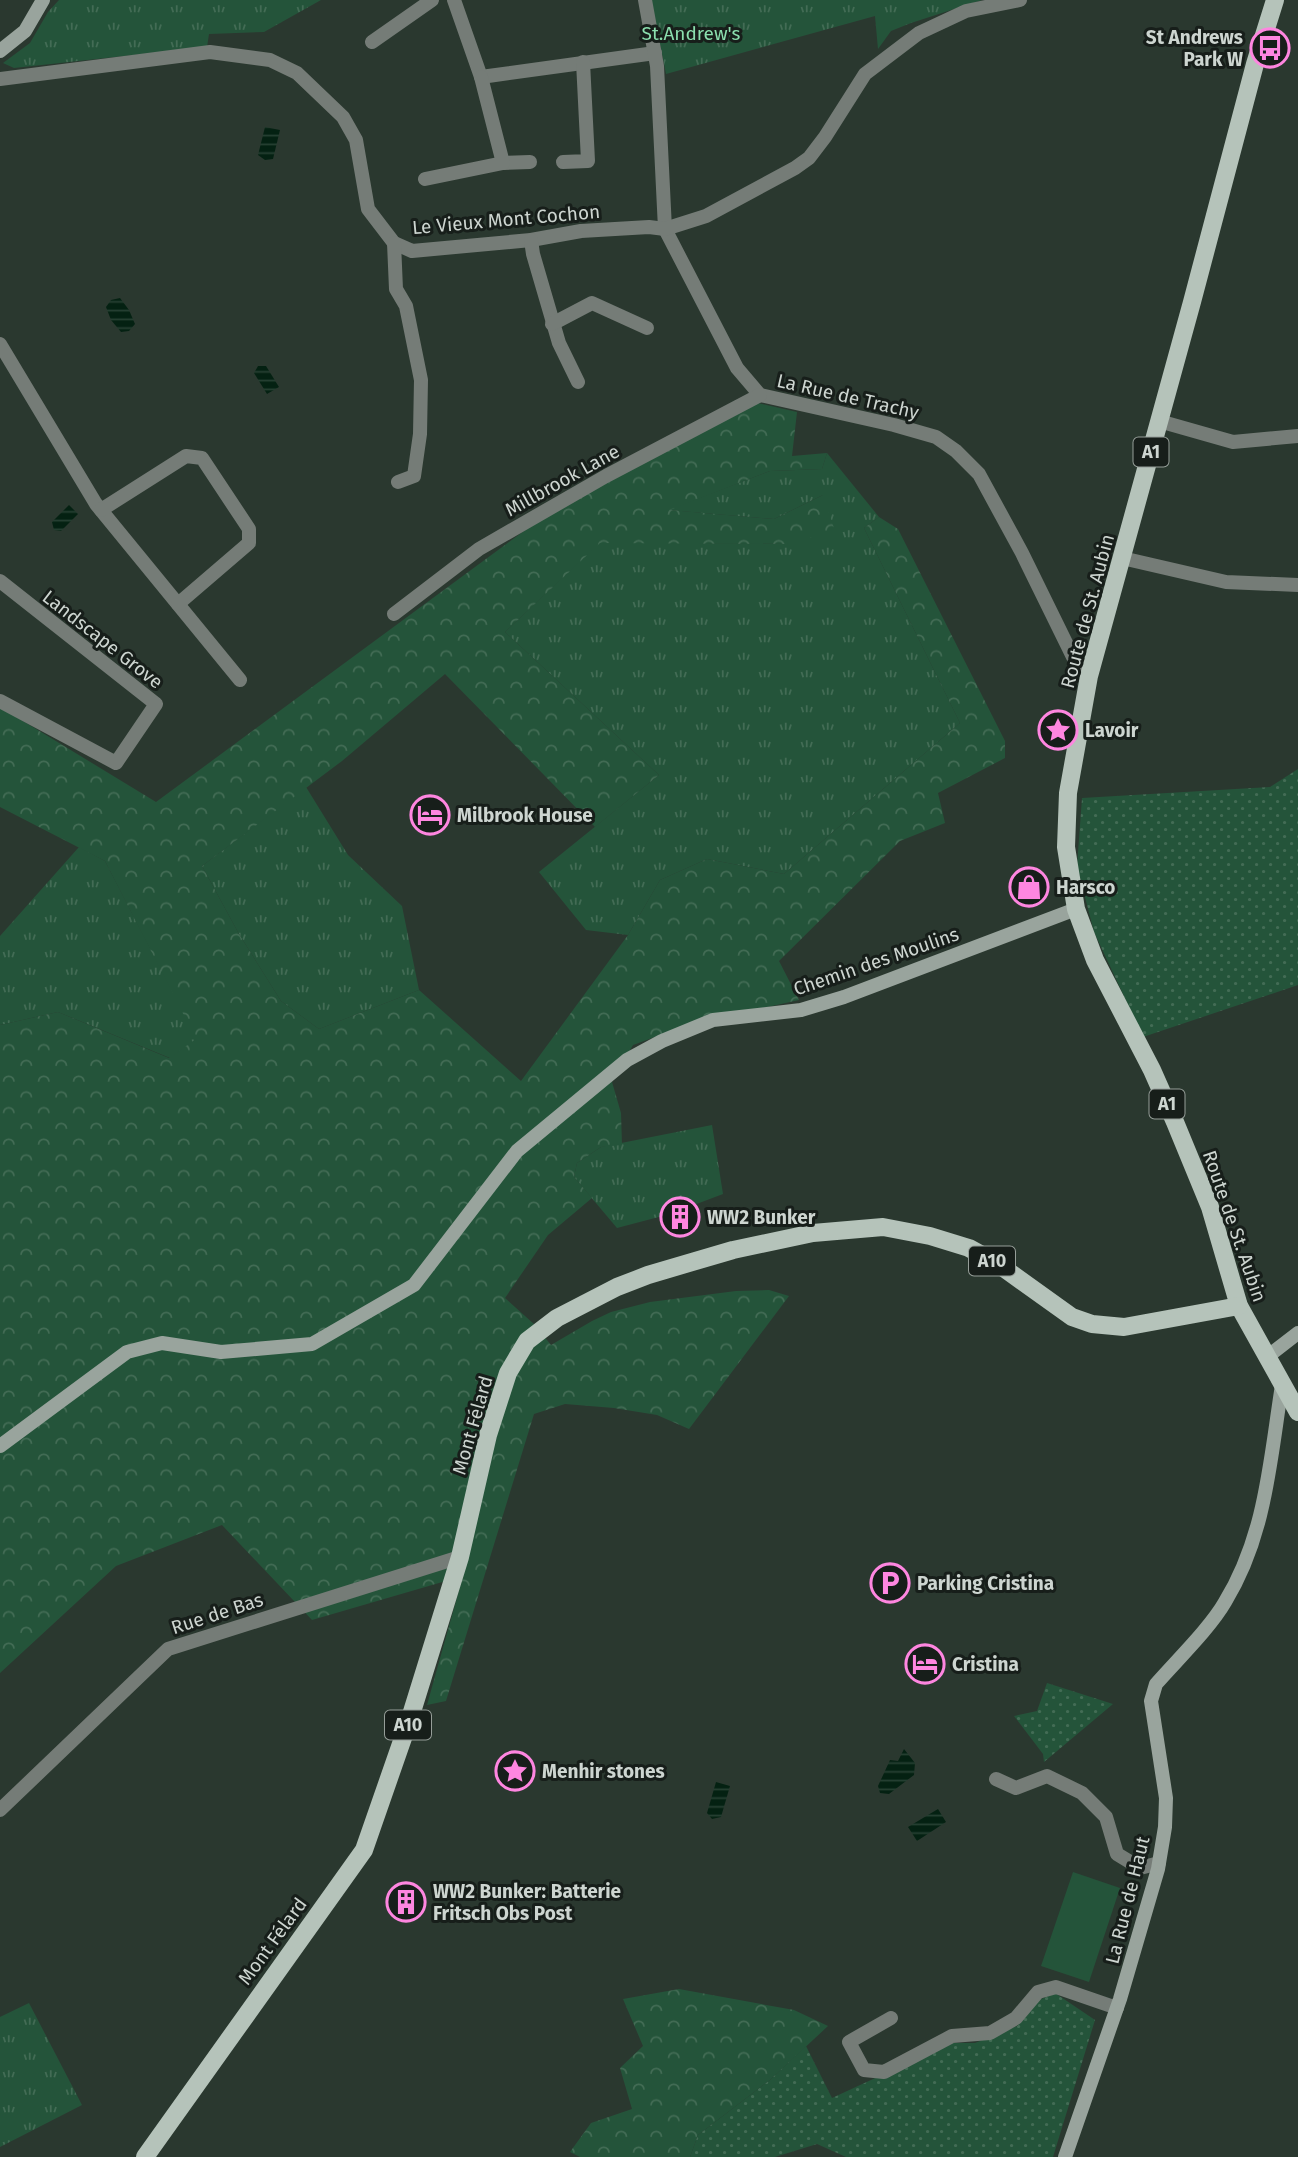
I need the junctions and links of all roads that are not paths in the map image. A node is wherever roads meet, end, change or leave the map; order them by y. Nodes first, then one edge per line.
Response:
1 (43, 0) edge
2 (432, 0) edge
3 (454, 0) edge
4 (645, 0) edge
5 (1020, 0) edge
6 (1275, 0) edge
7 (372, 43) dead end
8 (0, 51) edge
9 (655, 53) junction
10 (583, 62) junction
11 (481, 77) junction
12 (0, 79) edge
13 (530, 162) dead end
14 (563, 162) dead end
15 (503, 163) junction
16 (425, 178) dead end
17 (665, 229) junction
18 (531, 240) junction
19 (394, 243) junction
20 (552, 324) junction
21 (647, 328) dead end
22 (0, 344) edge
23 (578, 382) dead end
24 (760, 395) junction
25 (1159, 421) junction
26 (1298, 436) edge
27 (398, 482) dead end
28 (100, 510) junction
29 (1122, 558) junction
30 (0, 581) edge
31 (1298, 585) edge
32 (178, 604) junction
33 (394, 614) dead end
34 (1089, 676) junction
35 (240, 680) dead end
36 (0, 701) edge
37 (1076, 909) junction
38 (1239, 1306) junction
39 (1298, 1333) edge
40 (1267, 1357) junction
41 (1282, 1385) junction
42 (1298, 1412) edge
43 (0, 1446) edge
44 (460, 1557) junction
45 (996, 1779) dead end
46 (0, 1810) edge
47 (1159, 1863) junction
48 (1117, 2008) junction
49 (891, 2018) dead end
50 (145, 2157) edge
51 (1065, 2157) edge

1 - 8 street
2 - 7 street
3 - 11 street
4 - 9 street, La Rue de Trachy
5 - 17 street, Le Vieux Mont Cochon
6 - 25 main road, Route de St. Aubin / A1
9 - 10 street
9 - 17 street, La Rue de Trachy
10 - 11 street
10 - 14 street
11 - 15 street
12 - 19 street, Le Vieux Mont Cochon
13 - 15 street
15 - 16 street
17 - 18 street, Le Vieux Mont Cochon
17 - 24 street, La Rue de Trachy
18 - 19 street, Le Vieux Mont Cochon
18 - 20 street
19 - 27 street
20 - 21 street
20 - 23 street
22 - 28 street
24 - 33 street, Millbrook Lane
24 - 34 street, La Rue de Trachy
25 - 26 street
25 - 29 main road, Route de St. Aubin / A1
28 - 32 street
28 - 32 street
29 - 31 street
29 - 34 main road, Route de St. Aubin / A1
30 - 36 street, Landscape Grove
32 - 35 street
34 - 37 main road, Route de St. Aubin / A1
37 - 38 main road, Route de St. Aubin / A1
37 - 43 street, Chemin des Moulins
38 - 40 main road, Route de St. Aubin / A1
38 - 44 main road, Mont Félard / A10
39 - 40 street
40 - 41 main road, Route de St. Aubin / A1
41 - 42 main road, Route de St. Aubin / A1
41 - 47 street, La Rue de Haut
44 - 46 street, Rue de Bas
44 - 50 main road, Mont Félard / A10
45 - 47 street
47 - 48 street, La Rue de Haut
48 - 49 street
48 - 51 street, La Rue de Haut

